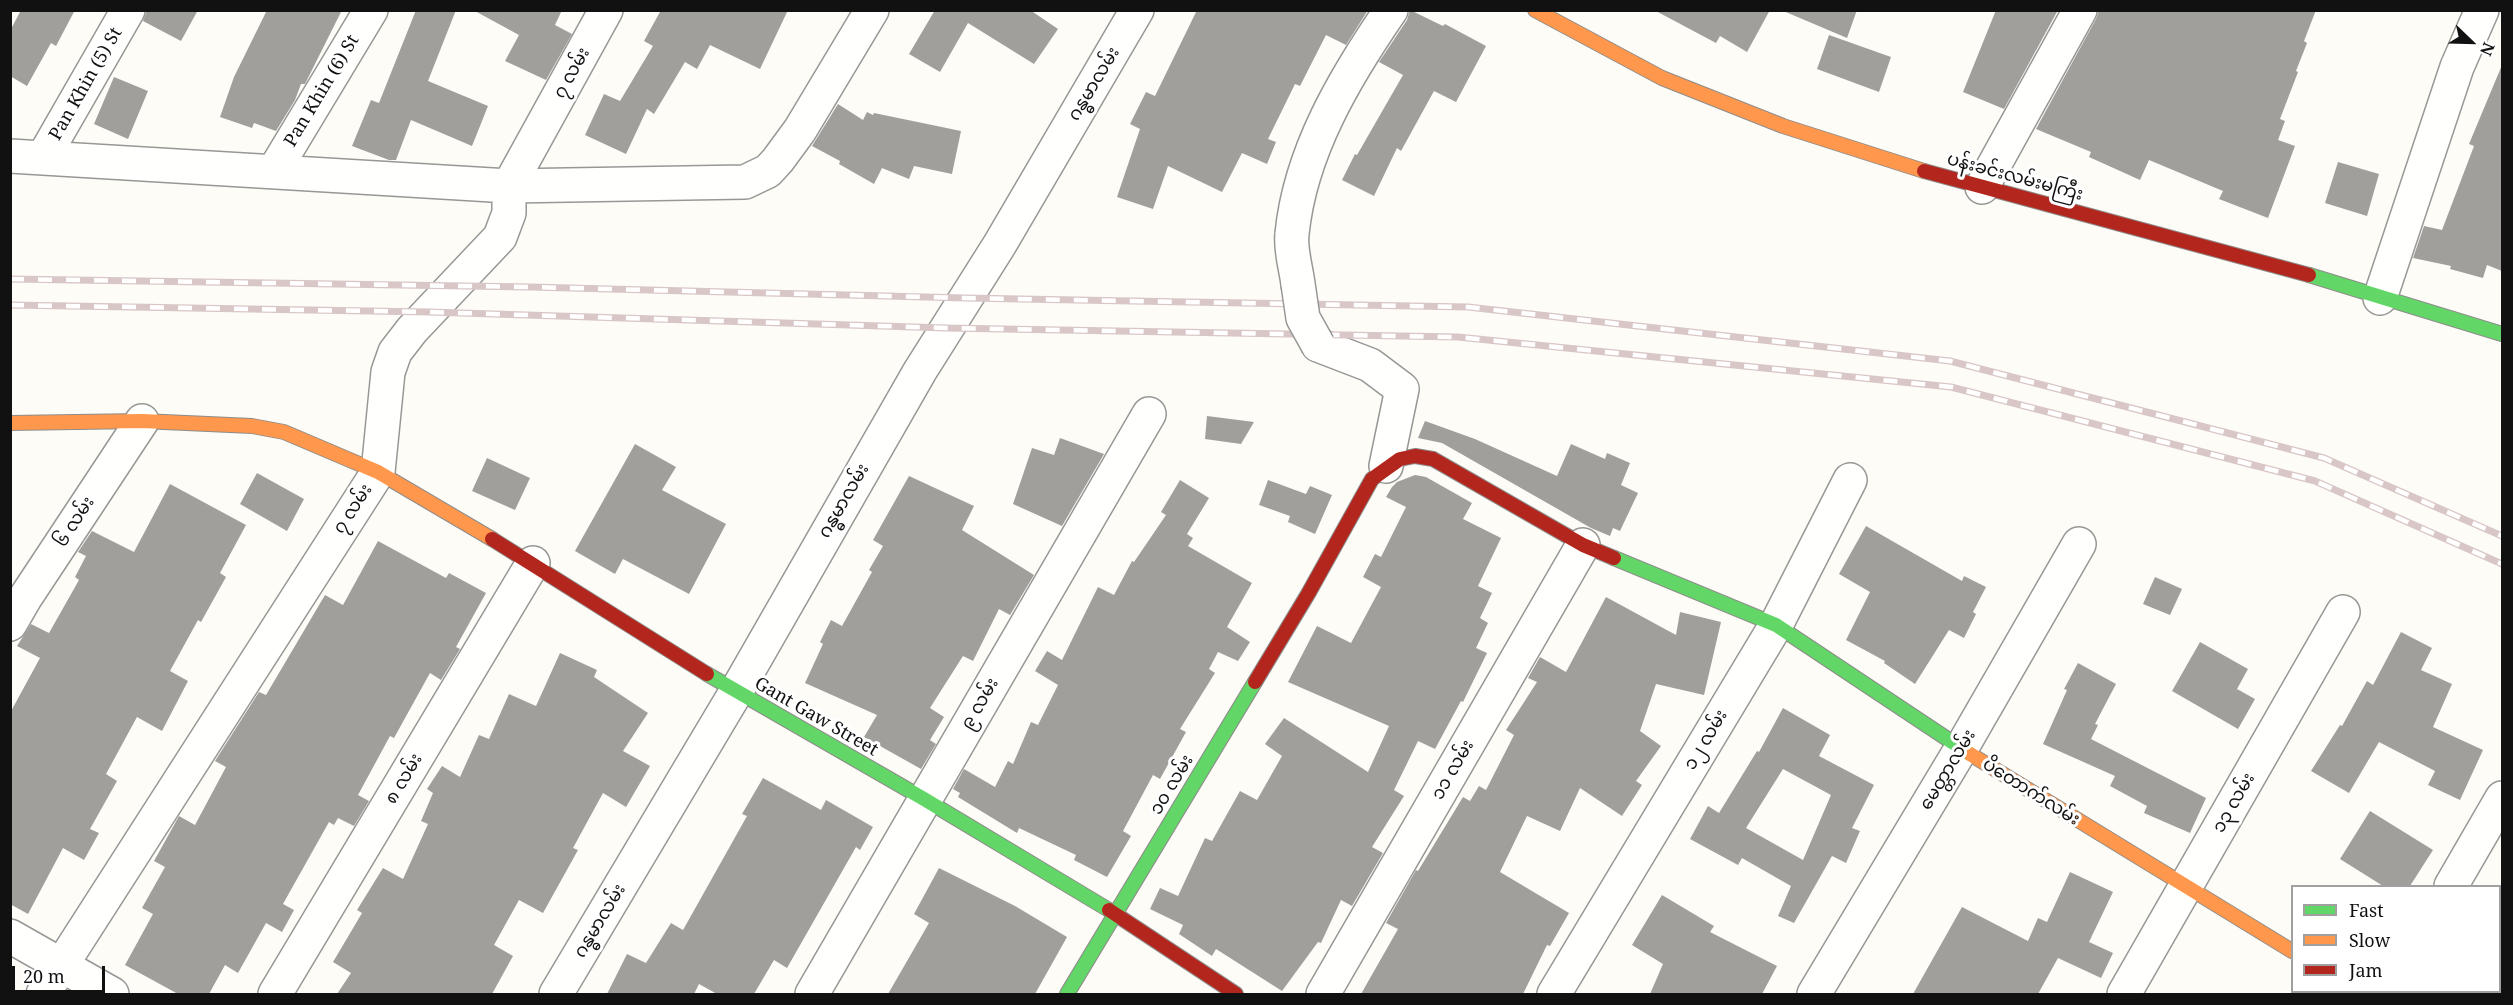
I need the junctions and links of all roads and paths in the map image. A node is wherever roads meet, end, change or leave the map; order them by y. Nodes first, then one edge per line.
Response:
1 (128, 10) edge
2 (370, 10) edge
3 (606, 10) edge
4 (872, 10) edge
5 (1137, 10) edge
6 (1391, 10) edge
7 (1535, 10) edge
8 (2080, 10) edge
9 (2482, 10) edge
10 (10, 156) edge
11 (44, 158) junction
12 (274, 171) junction
13 (509, 186) junction
14 (1982, 187) junction
15 (2380, 298) junction
16 (2502, 334) edge
17 (1149, 414) dead end
18 (142, 421) junction
19 (10, 423) edge
20 (1386, 466) junction
21 (378, 472) junction
22 (1850, 480) dead end
23 (2079, 544) dead end
24 (1583, 545) junction
25 (533, 563) junction
26 (2343, 612) dead end
27 (10, 624) edge
28 (1776, 625) junction
29 (736, 692) junction
30 (1961, 749) junction
31 (2502, 798) edge
32 (924, 799) junction
33 (2452, 885) edge
34 (2186, 887) junction
35 (1115, 914) junction
36 (10, 936) edge
37 (2291, 950) edge
38 (61, 965) junction
39 (43, 994) edge
40 (112, 994) edge
41 (275, 994) edge
42 (556, 994) edge
43 (812, 994) edge
44 (1067, 994) edge
45 (1236, 994) edge
46 (1323, 994) edge
47 (1554, 994) edge
48 (1814, 994) edge
49 (2124, 994) edge

1 - 11 street, Pan Khin (5) St
2 - 12 street, Pan Khin (6) St
3 - 13 street, ၇ လမ်း
4 - 13 street
5 - 29 street, ဂန္ဓမာလမ်း
6 - 20 street, bridge
7 - 14 street, ပန်းခင်းလမ်းမကြီး
8 - 14 street
9 - 15 street
10 - 11 street
11 - 12 street
12 - 13 street
13 - 21 street, ၇ လမ်း
14 - 15 street, ပန်းခင်းလမ်းမကြီး
15 - 16 street, ပန်းခင်းလမ်းမကြီး
17 - 32 street, ၉ လမ်း
18 - 19 street, Gant Gaw Street
18 - 21 street, Gant Gaw Street
18 - 27 street, ၆ လမ်း
20 - 24 street, ပိတောက်လမ်း
20 - 35 street, ၁၀ လမ်း
21 - 25 street, Gant Gaw Street
21 - 38 street, ၇ လမ်း
22 - 28 street, ၁၂ လမ်း
23 - 30 street, မေတ္တာလမ်း
24 - 28 street, ပိတောက်လမ်း
24 - 46 street, ၁၁ လမ်း
25 - 29 street, Gant Gaw Street
25 - 41 street, ၈ လမ်း
26 - 34 street, ၁၃ လမ်း
28 - 30 street, ပိတောက်လမ်း
28 - 47 street, ၁၂ လမ်း
29 - 32 street, Gant Gaw Street
29 - 42 street, ဂန္ဓမာလမ်း
30 - 34 street, ပိတောက်လမ်း
30 - 48 street, မေတ္တာလမ်း
31 - 33 street
32 - 35 street, Gant Gaw Street
32 - 43 street, ၉ လမ်း
34 - 37 street, ပိတောက်လမ်း
34 - 49 street, ၁၃ လမ်း
35 - 44 street, ၁၀ လမ်း
35 - 45 street, Gant Gaw Street
36 - 38 street
38 - 39 street, ၇ လမ်း
38 - 40 street

